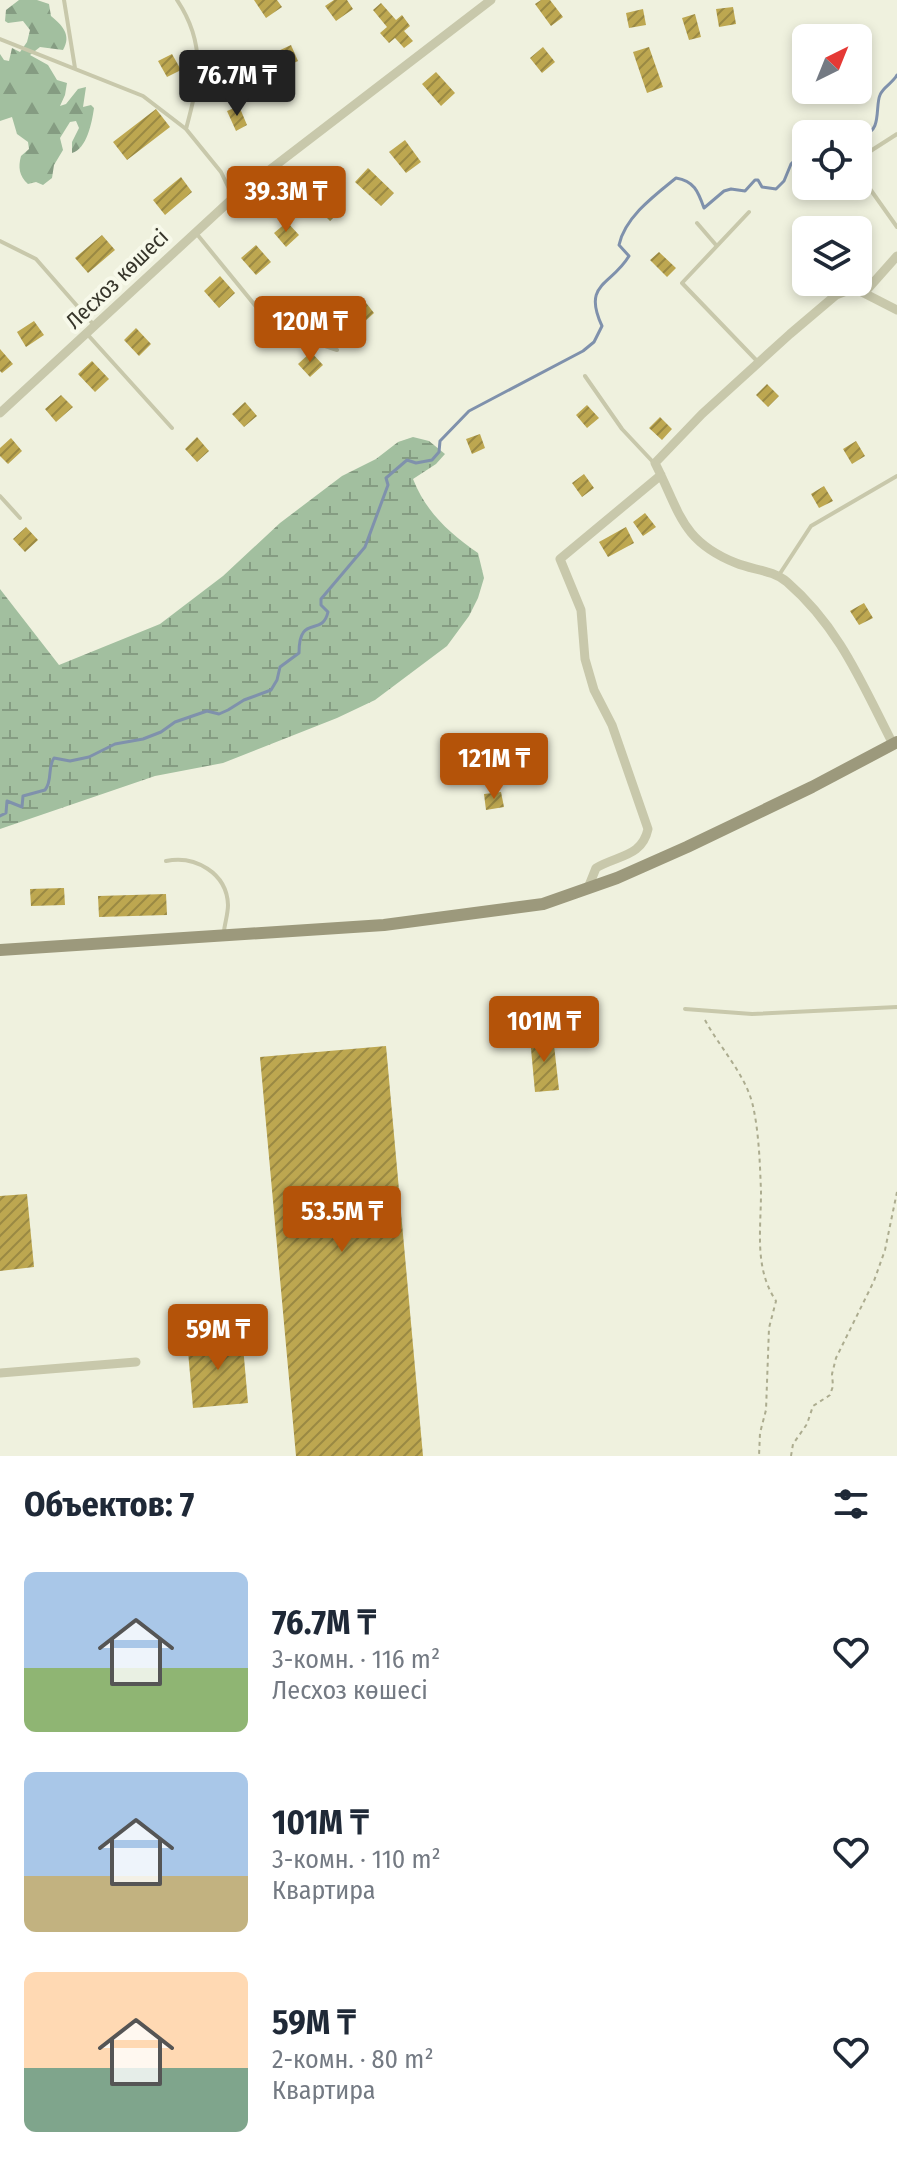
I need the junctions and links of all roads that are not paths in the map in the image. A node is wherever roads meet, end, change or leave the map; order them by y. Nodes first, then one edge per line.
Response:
1 (64, 0) edge
2 (177, 0) edge
3 (491, 0) edge
4 (0, 39) edge
5 (75, 68) junction
6 (186, 129) junction
7 (897, 134) edge
8 (872, 150) edge
9 (872, 192) edge
10 (233, 198) junction
11 (749, 212) dead end
12 (697, 223) dead end
13 (897, 227) edge
14 (194, 231) junction
15 (0, 241) edge
16 (717, 246) junction
17 (897, 256) edge
18 (872, 284) edge
19 (835, 296) edge
20 (872, 296) edge
21 (897, 310) edge
22 (91, 329) junction
23 (337, 350) dead end
24 (758, 362) junction
25 (585, 376) dead end
26 (0, 413) edge
27 (172, 428) dead end
28 (655, 463) junction
29 (661, 475) junction
30 (897, 476) edge
31 (0, 496) edge
32 (20, 518) dead end
33 (778, 577) junction
34 (895, 743) edge
35 (166, 861) dead end
36 (588, 888) junction
37 (223, 937) junction
38 (0, 950) edge
39 (897, 1007) edge
40 (685, 1009) dead end
41 (136, 1362) dead end
42 (0, 1373) edge

1 - 5 lane
2 - 6 lane
3 - 10 street, Лесхоз көшесі
4 - 5 lane
5 - 6 lane
6 - 10 lane
7 - 8 lane
9 - 13 lane
10 - 14 street, Лесхоз көшесі
11 - 16 lane
12 - 16 lane
14 - 22 street, Лесхоз көшесі
14 - 23 lane
15 - 22 lane
16 - 24 lane
17 - 18 street
19 - 24 street
20 - 21 street
22 - 26 street, Лесхоз көшесі
22 - 27 lane
24 - 28 street
25 - 28 lane
28 - 29 street
29 - 33 street
29 - 36 street
30 - 33 lane
31 - 32 lane
33 - 34 street
34 - 36 street
35 - 37 lane
36 - 37 street
37 - 38 street
39 - 40 lane
41 - 42 street

